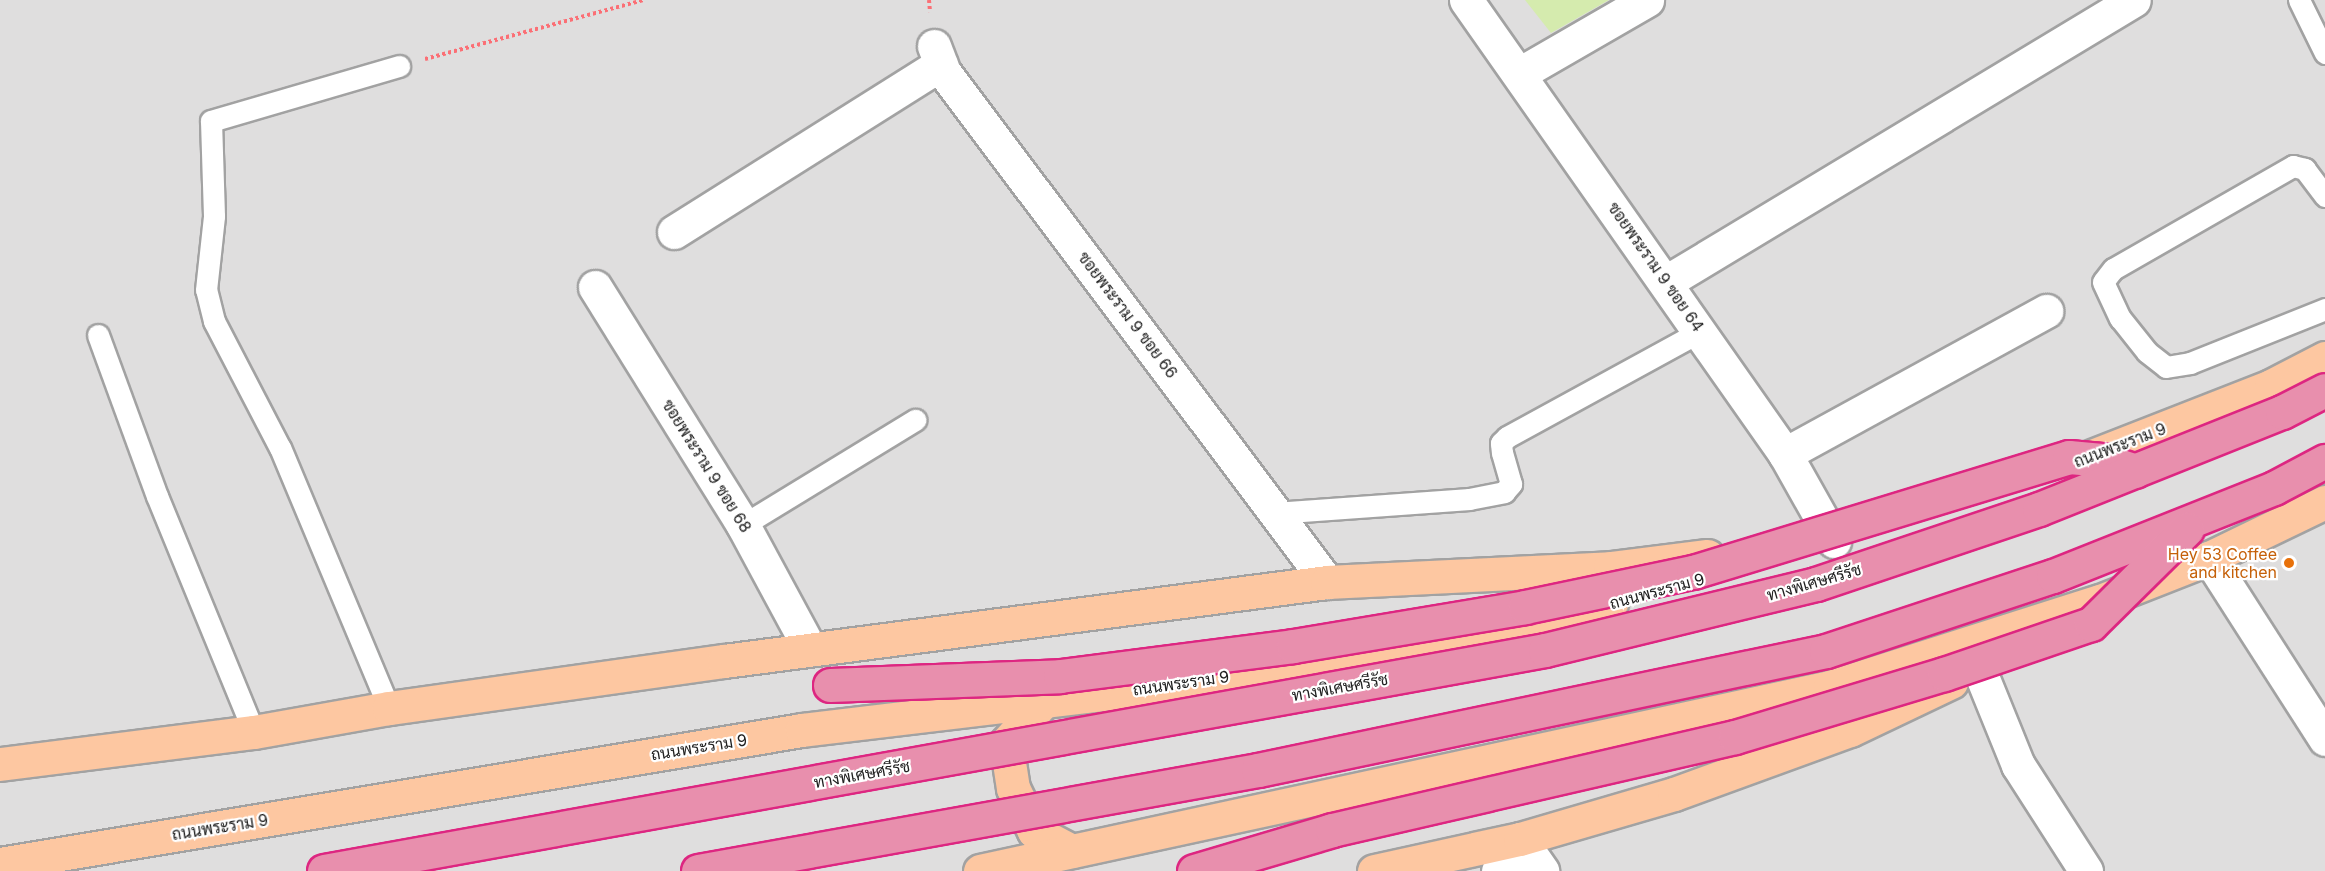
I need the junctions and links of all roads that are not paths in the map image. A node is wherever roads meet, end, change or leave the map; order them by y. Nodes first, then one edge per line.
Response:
1 (1466, 0) edge
2 (1647, 0) edge
3 (2134, 0) edge
4 (2299, 0) edge
5 (2325, 53) edge
6 (399, 66) road end
7 (1519, 74) junction
8 (2325, 196) edge
9 (674, 232) dead end
10 (1666, 282) junction
11 (595, 287) dead end
12 (2325, 309) edge
13 (2046, 311) dead end
14 (1701, 331) junction
15 (98, 335) dead end
16 (2325, 357) edge
17 (2325, 390) edge
18 (915, 420) dead end
19 (1785, 454) junction
20 (2325, 461) edge
21 (2135, 471) junction
22 (2325, 502) edge
23 (1274, 513) junction
24 (2197, 519) junction
25 (744, 525) junction
26 (1840, 541) junction
27 (2209, 558) junction
28 (1327, 582) junction
29 (2100, 601) junction
30 (810, 650) junction
31 (1979, 669) junction
32 (830, 685) dead end
33 (1044, 701) junction
34 (389, 708) junction
35 (254, 732) junction
36 (2325, 739) edge
37 (0, 764) edge
38 (1072, 851) junction
39 (1530, 854) edge
40 (0, 864) edge
41 (324, 871) edge
42 (698, 871) edge
43 (980, 871) edge
44 (1013, 871) edge
45 (1194, 871) edge
46 (1374, 871) edge
47 (1498, 871) edge
48 (2086, 871) edge

1 - 7 street, ซอยพระราม 9 ซอย 64
2 - 7 street
3 - 10 street
4 - 5 lane
6 - 34 lane
7 - 10 street, ซอยพระราม 9 ซอย 64
8 - 12 lane
9 - 23 street, ซอยพระราม 9 ซอย 66
10 - 14 street, ซอยพระราม 9 ซอย 64
11 - 25 street, ซอยพระราม 9 ซอย 68
13 - 19 street
14 - 19 street, ซอยพระราม 9 ซอย 64
14 - 23 lane
15 - 35 lane
16 - 26 main road, ถนนพระราม 9
17 - 21 highway, ทางพิเศษศรีรัช, bridge
18 - 25 lane
19 - 26 street, ซอยพระราม 9 ซอย 64
20 - 24 highway, bridge
21 - 32 highway, bridge
21 - 41 highway, ทางพิเศษศรีรัช, bridge
22 - 27 main road
23 - 28 street, ซอยพระราม 9 ซอย 66
24 - 42 highway, bridge
24 - 45 highway, bridge
25 - 30 street, ซอยพระราม 9 ซอย 68
26 - 28 main road
26 - 33 main road, ถนนพระราม 9
27 - 29 main road
27 - 36 street
28 - 30 main road
29 - 31 main road
29 - 38 main road
30 - 34 main road
31 - 39 main road
31 - 48 street
33 - 38 main road
33 - 40 main road, ถนนพระราม 9
34 - 35 main road
35 - 37 main road
38 - 43 main road
38 - 44 main road
39 - 46 main road
39 - 47 street

